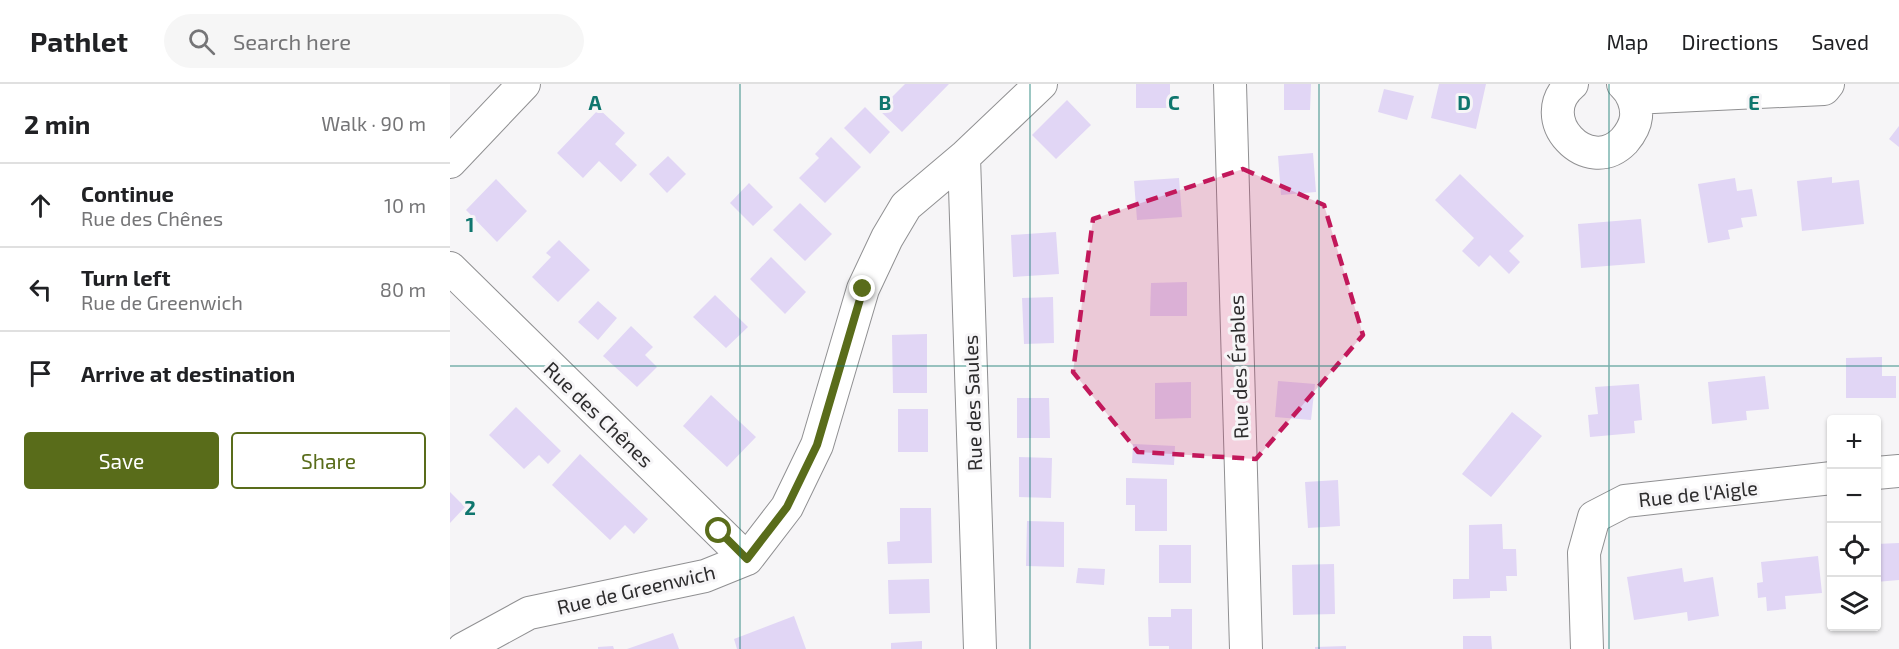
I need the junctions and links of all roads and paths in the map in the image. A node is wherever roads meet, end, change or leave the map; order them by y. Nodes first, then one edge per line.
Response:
1 (524, 84) edge
2 (1041, 84) edge
3 (1230, 84) edge
4 (1572, 84) edge
5 (1828, 84) edge
6 (1628, 91) edge
7 (964, 157) junction
8 (450, 162) edge
9 (450, 268) edge
10 (1899, 471) edge
11 (1881, 473) edge
12 (1827, 479) edge
13 (747, 559) junction
14 (464, 649) edge
15 (980, 649) edge
16 (1246, 649) edge
17 (1587, 649) edge

1 - 8 street
2 - 7 street
3 - 16 street, Rue des Érables
4 - 6 street
5 - 6 street
7 - 13 street
7 - 15 street, Rue des Saules
9 - 13 street, Rue des Chênes
10 - 11 street
12 - 17 street, Rue de l'Aigle
13 - 14 street, Rue de Greenwich

